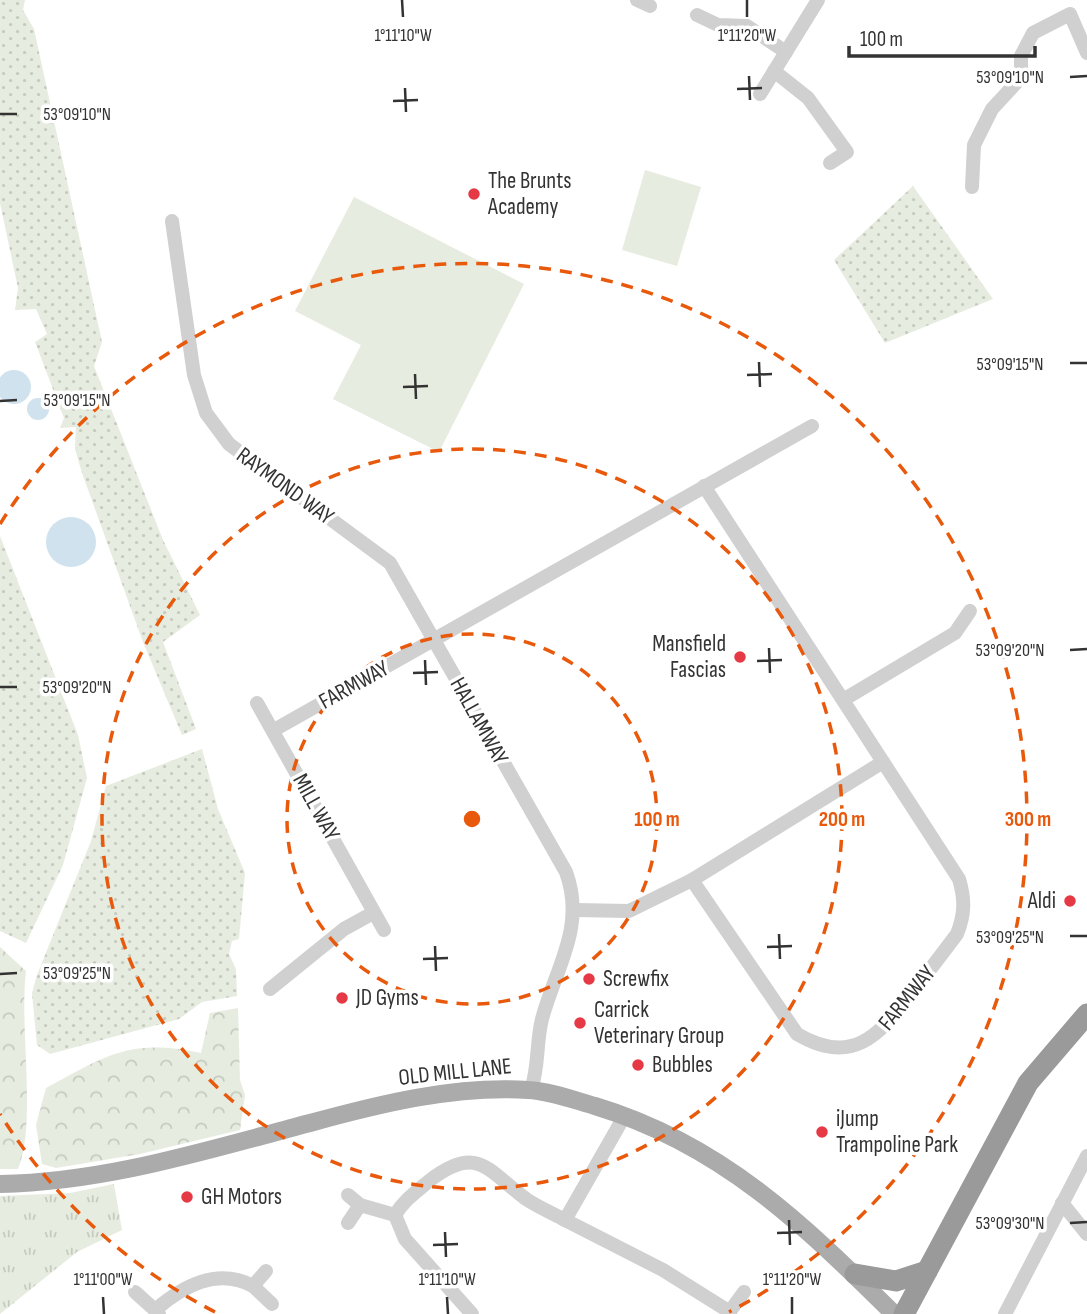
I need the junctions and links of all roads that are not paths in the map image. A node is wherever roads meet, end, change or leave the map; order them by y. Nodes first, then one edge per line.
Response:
1 (818, 0) edge
2 (1067, 7) edge
3 (697, 15) dead end
4 (786, 52) junction
5 (1087, 53) edge
6 (774, 71) junction
7 (760, 94) dead end
8 (830, 163) dead end
9 (972, 187) dead end
10 (172, 221) dead end
11 (812, 426) dead end
12 (704, 486) junction
13 (970, 611) dead end
14 (435, 641) junction
15 (843, 700) junction
16 (257, 703) dead end
17 (274, 730) junction
18 (883, 762) junction
19 (692, 880) junction
20 (575, 910) junction
21 (373, 913) junction
22 (384, 930) dead end
23 (270, 989) dead end
24 (1087, 1014) edge
25 (531, 1090) junction
26 (625, 1115) junction
27 (1087, 1156) edge
28 (0, 1184) edge
29 (1062, 1203) junction
30 (395, 1215) junction
31 (565, 1220) junction
32 (348, 1223) dead end
33 (1087, 1234) edge
34 (266, 1271) dead end
35 (927, 1271) junction
36 (855, 1274) junction
37 (253, 1286) junction
38 (135, 1292) dead end
39 (744, 1292) dead end
40 (272, 1304) dead end
41 (157, 1312) edge
42 (729, 1313) edge
43 (472, 1314) edge
44 (894, 1314) edge
45 (905, 1314) edge
46 (1005, 1314) edge

1 - 4 street
2 - 5 street
2 - 9 street
3 - 4 street
4 - 6 street
6 - 7 street
6 - 8 street
10 - 14 street, RAYMOND WAY
11 - 12 street
12 - 14 street
12 - 15 street, FARMWAY
13 - 15 street
14 - 17 street, FARMWAY
14 - 20 street, HALLAMWAY
15 - 18 street, FARMWAY
16 - 17 street, MILL WAY
17 - 21 street, MILL WAY
18 - 19 street
18 - 19 street, FARMWAY
19 - 20 street
20 - 25 street, HALLAMWAY
21 - 22 street, MILL WAY
21 - 23 street
24 - 35 highway
25 - 26 main road, OLD MILL LANE
25 - 28 main road, OLD MILL LANE
26 - 31 street
26 - 36 main road, OLD MILL LANE
27 - 29 street
29 - 33 street
29 - 46 street
30 - 31 street
30 - 32 street
30 - 43 street
31 - 42 street
34 - 37 street
35 - 36 highway
35 - 45 highway
36 - 44 main road, OLD MILL LANE
37 - 40 street
37 - 41 street
38 - 41 street
39 - 42 street

